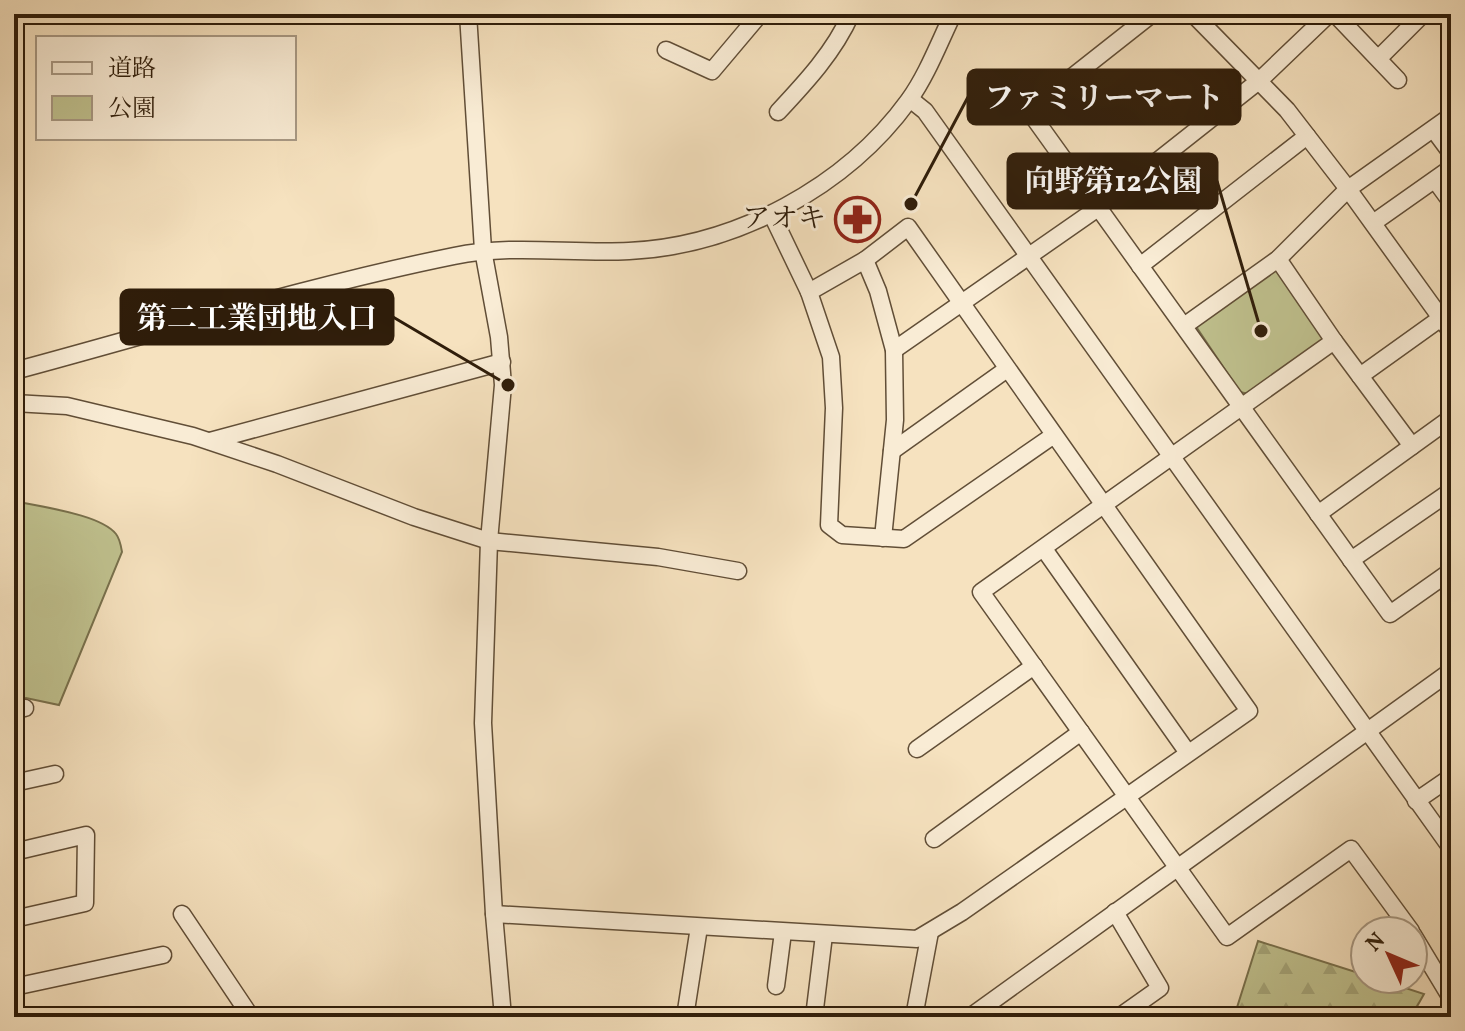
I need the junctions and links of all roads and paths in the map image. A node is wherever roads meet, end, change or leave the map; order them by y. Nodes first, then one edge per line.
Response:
1 (468, 14) edge
2 (851, 14) edge
3 (953, 14) edge
4 (1152, 14) edge
5 (1193, 14) edge
6 (1332, 14) edge
7 (1423, 14) edge
8 (756, 16) edge
9 (666, 50) dead end
10 (1379, 58) junction
11 (1260, 80) junction
12 (1398, 80) dead end
13 (910, 99) junction
14 (778, 112) dead end
15 (1451, 116) edge
16 (1434, 130) junction
17 (1307, 136) junction
18 (1451, 153) edge
19 (1451, 168) edge
20 (1435, 180) junction
21 (1348, 189) junction
22 (1451, 202) edge
23 (1098, 208) junction
24 (772, 215) junction
25 (1373, 223) junction
26 (483, 250) junction
27 (1030, 256) junction
28 (1278, 259) junction
29 (865, 260) junction
30 (1140, 266) junction
31 (809, 292) junction
32 (961, 303) junction
33 (1446, 325) edge
34 (1184, 326) junction
35 (1334, 341) junction
36 (894, 350) junction
37 (502, 362) junction
38 (1007, 369) junction
39 (14, 371) edge
40 (1360, 376) junction
41 (14, 403) edge
42 (1240, 409) junction
43 (1451, 418) edge
44 (1054, 435) junction
45 (209, 441) junction
46 (1412, 446) junction
47 (892, 451) junction
48 (1173, 457) junction
49 (1451, 491) edge
50 (1105, 505) junction
51 (1318, 514) junction
52 (883, 538) junction
53 (489, 541) junction
54 (1044, 549) junction
55 (1351, 560) junction
56 (738, 571) dead end
57 (1451, 571) edge
58 (1034, 666) junction
59 (1451, 671) edge
60 (1367, 731) junction
61 (1081, 732) junction
62 (917, 749) dead end
63 (1188, 753) junction
64 (55, 774) dead end
65 (1451, 777) edge
66 (14, 783) edge
67 (1128, 797) junction
68 (1416, 801) junction
69 (934, 839) dead end
70 (1451, 848) edge
71 (14, 852) edge
72 (1175, 868) junction
73 (1115, 912) junction
74 (182, 914) dead end
75 (494, 914) junction
76 (1399, 915) edge
77 (14, 919) edge
78 (699, 927) junction
79 (783, 932) junction
80 (930, 932) junction
81 (824, 935) junction
82 (163, 955) dead end
83 (1429, 961) edge
84 (776, 986) dead end
85 (14, 987) edge
86 (1451, 998) edge
87 (251, 1017) edge
88 (503, 1017) edge
89 (685, 1017) edge
90 (814, 1017) edge
91 (914, 1017) edge
92 (970, 1017) edge
93 (1119, 1017) edge

1 - 26 street
2 - 14 street
3 - 13 street
4 - 23 street
5 - 11 street
6 - 10 street
6 - 11 street
7 - 10 street
8 - 9 street
10 - 12 street
11 - 17 street
11 - 23 street
13 - 24 street
13 - 27 street
15 - 16 street
16 - 18 street
16 - 21 street
17 - 21 street
17 - 30 street
19 - 20 street
20 - 22 street
20 - 25 street
21 - 25 street
21 - 28 street
23 - 27 street
23 - 30 street
24 - 26 street
24 - 31 street
25 - 33 street
26 - 37 street
26 - 39 street
27 - 32 street
27 - 48 street
28 - 34 street
28 - 35 street
29 - 31 street
29 - 32 street
29 - 36 street
30 - 34 street
31 - 52 street
32 - 36 street
32 - 38 street
33 - 40 street
34 - 42 street
35 - 40 street
35 - 42 street
36 - 47 street
37 - 45 street
37 - 53 street
38 - 44 street
38 - 47 street
40 - 46 street
41 - 45 street
42 - 48 street
42 - 51 street
43 - 46 street
44 - 50 street
44 - 52 street
45 - 53 street
46 - 51 street
47 - 52 street
48 - 50 street
48 - 60 street
49 - 55 street
50 - 54 street
50 - 63 street
51 - 55 street
53 - 56 street
53 - 75 street
54 - 58 street
54 - 63 street
55 - 57 street
58 - 61 street
58 - 62 street
59 - 60 street
60 - 68 street
60 - 72 street
61 - 67 street
61 - 69 street
63 - 67 street
64 - 66 street
65 - 68 street
67 - 72 street
67 - 80 street
68 - 70 street
71 - 77 street
72 - 73 street
72 - 76 street
73 - 92 street
73 - 93 street
74 - 87 street
75 - 78 street
75 - 88 street
78 - 79 street
78 - 89 street
79 - 81 street
79 - 84 street
80 - 81 street
80 - 91 street
81 - 90 street
82 - 85 street
83 - 86 street

